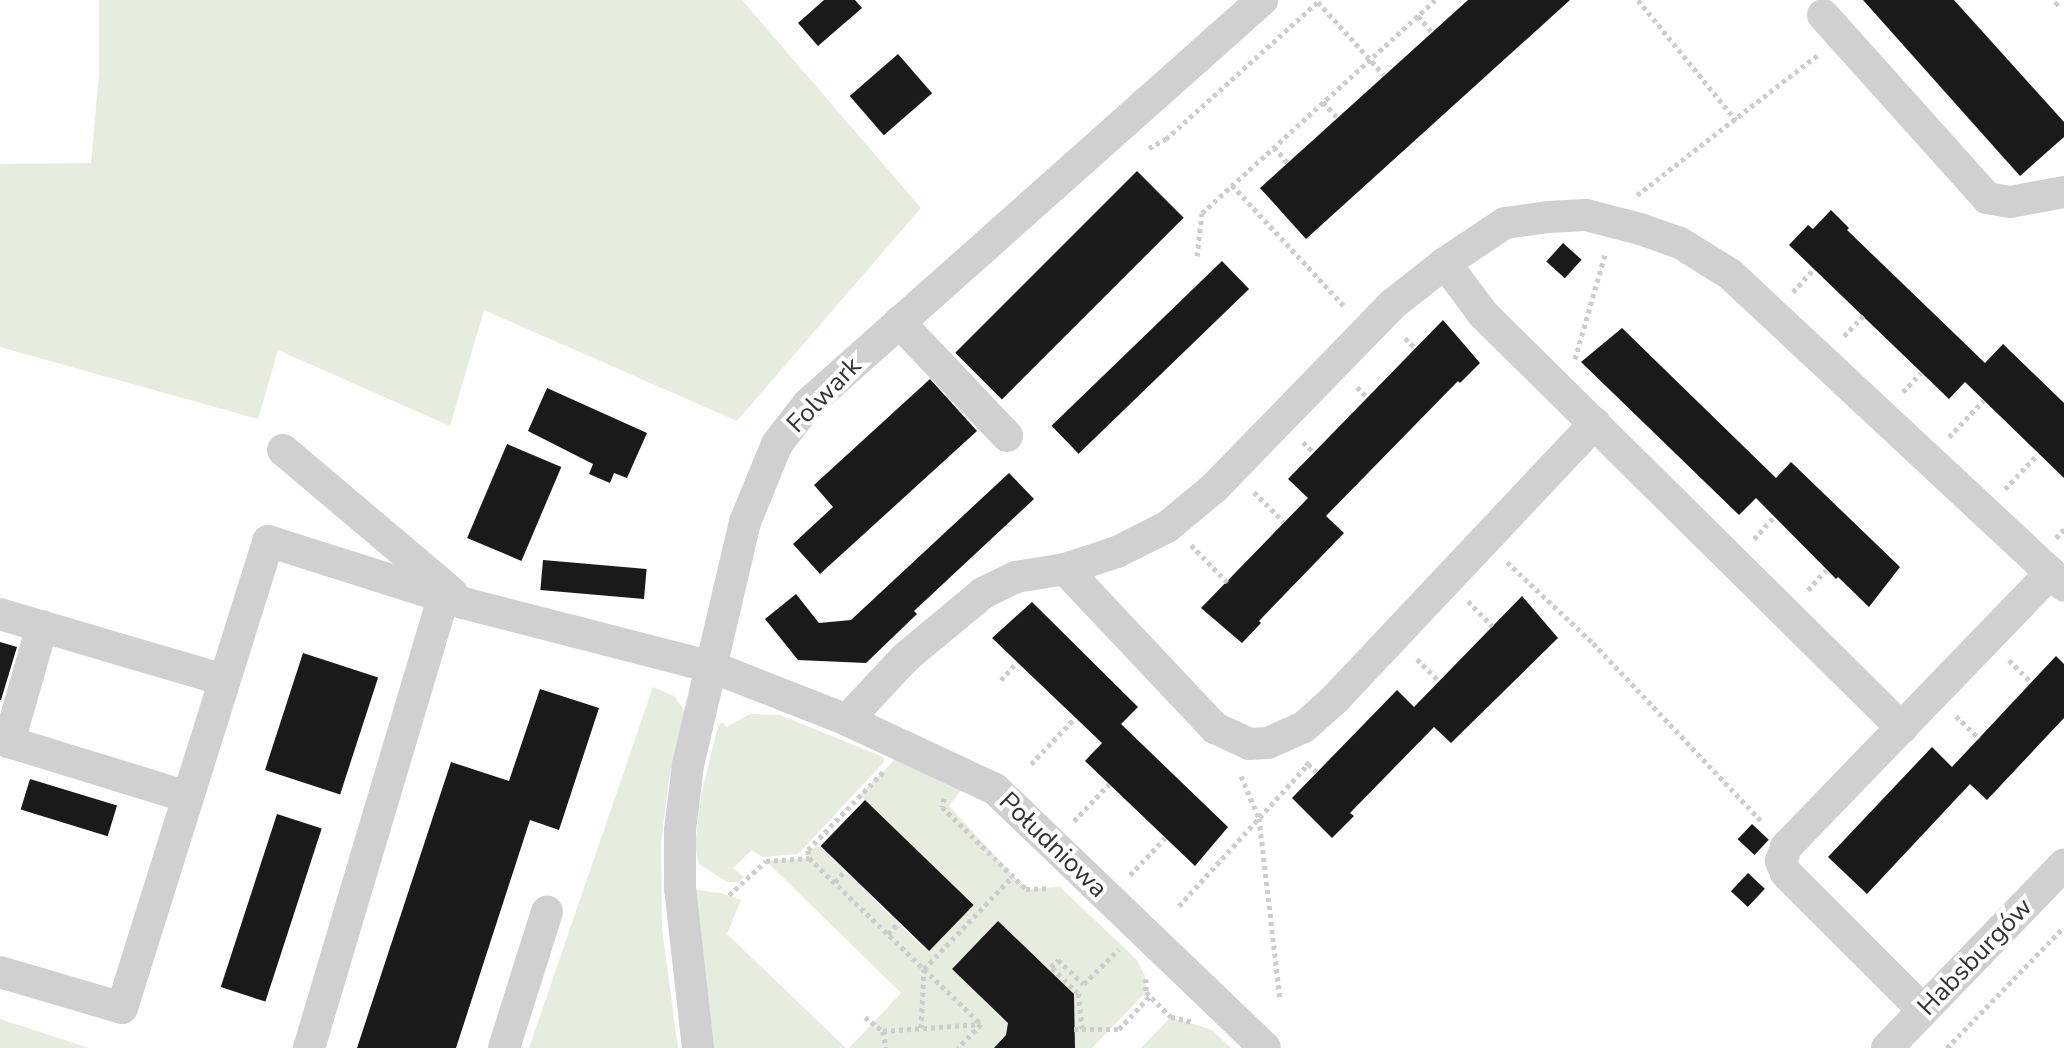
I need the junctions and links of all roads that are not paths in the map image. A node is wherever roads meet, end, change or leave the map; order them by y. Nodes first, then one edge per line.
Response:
1 (1262, 0) edge
2 (1832, 26) road end
3 (2064, 192) edge
4 (1445, 263) junction
5 (899, 322) junction
6 (1595, 423) junction
7 (1007, 436) dead end
8 (283, 450) dead end
9 (1065, 569) junction
10 (2058, 580) edge
11 (454, 600) junction
12 (0, 614) edge
13 (42, 626) junction
14 (712, 667) junction
15 (224, 680) junction
16 (847, 720) junction
17 (1902, 728) junction
18 (188, 797) junction
19 (2064, 865) edge
20 (547, 912) dead end
21 (0, 972) edge
22 (1923, 1010) junction
23 (309, 1048) edge
24 (504, 1048) edge
25 (698, 1048) edge
26 (1265, 1048) edge
27 (1887, 1048) edge

1 - 5 street, Folwark
2 - 3 street
4 - 6 street
4 - 9 street
4 - 10 street
5 - 7 street
5 - 14 street, Folwark
6 - 9 street
6 - 17 street
8 - 11 street
9 - 16 street
10 - 17 street
11 - 14 street, Południowa
11 - 15 street, Południowa
11 - 23 street
12 - 13 street
13 - 15 street
13 - 18 street
14 - 16 street, Południowa
14 - 25 street, Folwark
15 - 18 street
16 - 26 street, Południowa
17 - 22 street
18 - 21 street
19 - 22 street, Habsburgów
20 - 24 street
22 - 27 street, Habsburgów

